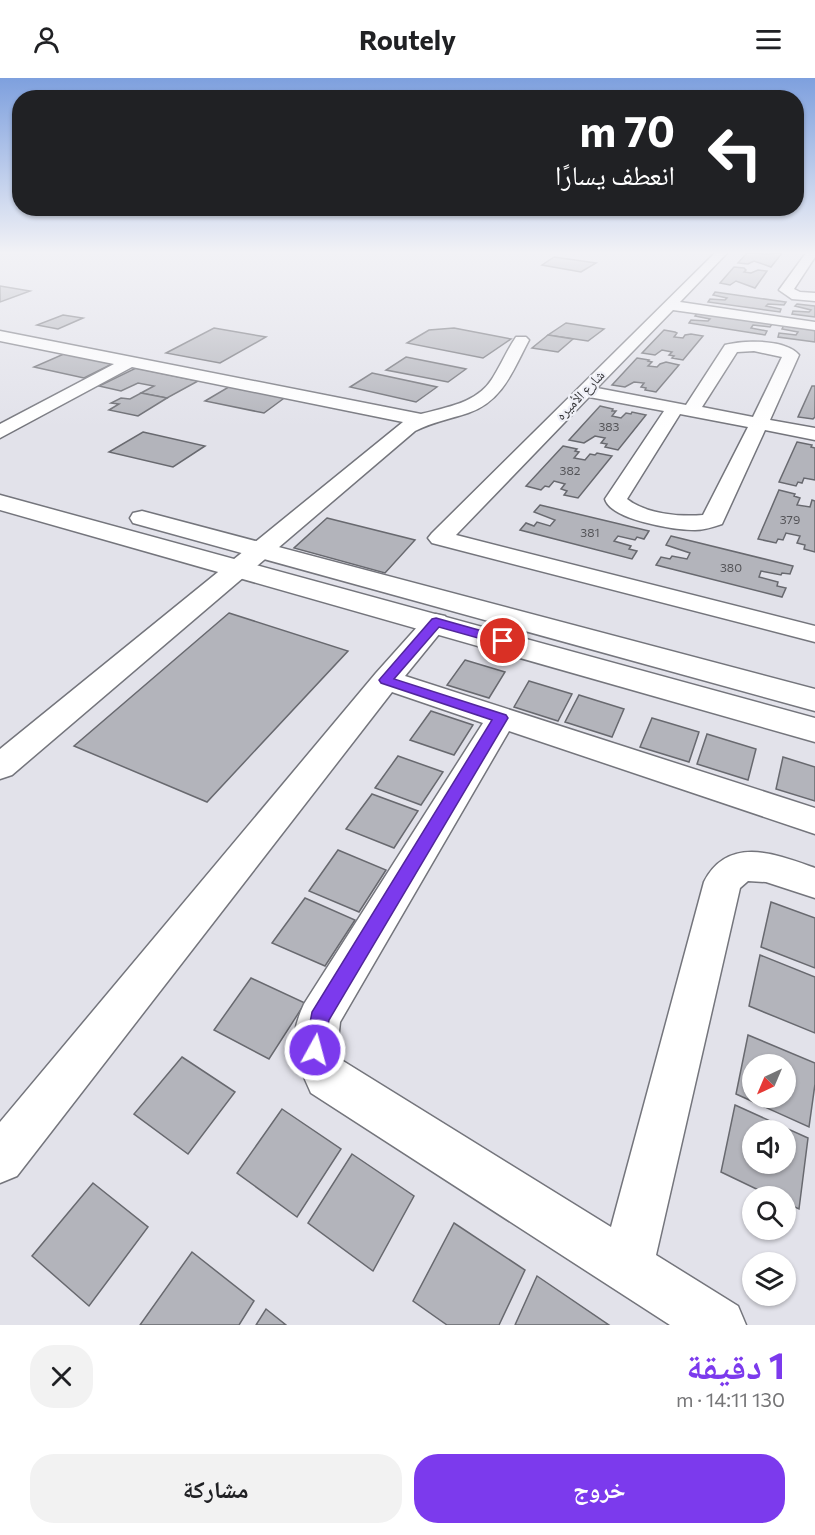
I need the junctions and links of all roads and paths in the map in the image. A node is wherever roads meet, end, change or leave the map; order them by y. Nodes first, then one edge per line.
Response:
1 (663, 311) edge
2 (712, 311) edge
3 (815, 326) edge
4 (0, 336) edge
5 (521, 340) dead end
6 (130, 362) junction
7 (584, 391) junction
8 (702, 393) junction
9 (724, 398) dead end
10 (746, 402) dead end
11 (684, 416) junction
12 (421, 420) junction
13 (760, 424) junction
14 (0, 432) edge
15 (815, 434) edge
16 (729, 438) dead end
17 (0, 481) edge
18 (6, 505) edge
19 (261, 549) junction
20 (239, 567) junction
21 (436, 622) junction
22 (815, 634) edge
23 (386, 680) junction
24 (815, 700) edge
25 (501, 718) junction
26 (815, 730) edge
27 (0, 767) edge
28 (815, 821) edge
29 (815, 883) edge
30 (0, 1159) edge
31 (627, 1267) junction
32 (719, 1325) edge

1 - 7 street, شارع الأميره
2 - 3 street
4 - 6 street
5 - 12 street
6 - 12 street
6 - 14 street
7 - 11 street
7 - 22 street, شارع الأميره
8 - 9 street
8 - 11 street
8 - 13 street
10 - 13 street
11 - 13 street
11 - 13 street
12 - 19 street
13 - 15 street
13 - 16 street
17 - 19 street
18 - 20 street
19 - 20 street
19 - 24 street
20 - 21 street
20 - 27 street
21 - 23 street
21 - 26 street
23 - 25 street
23 - 30 street
25 - 28 street
25 - 31 street
29 - 31 street
31 - 32 street

